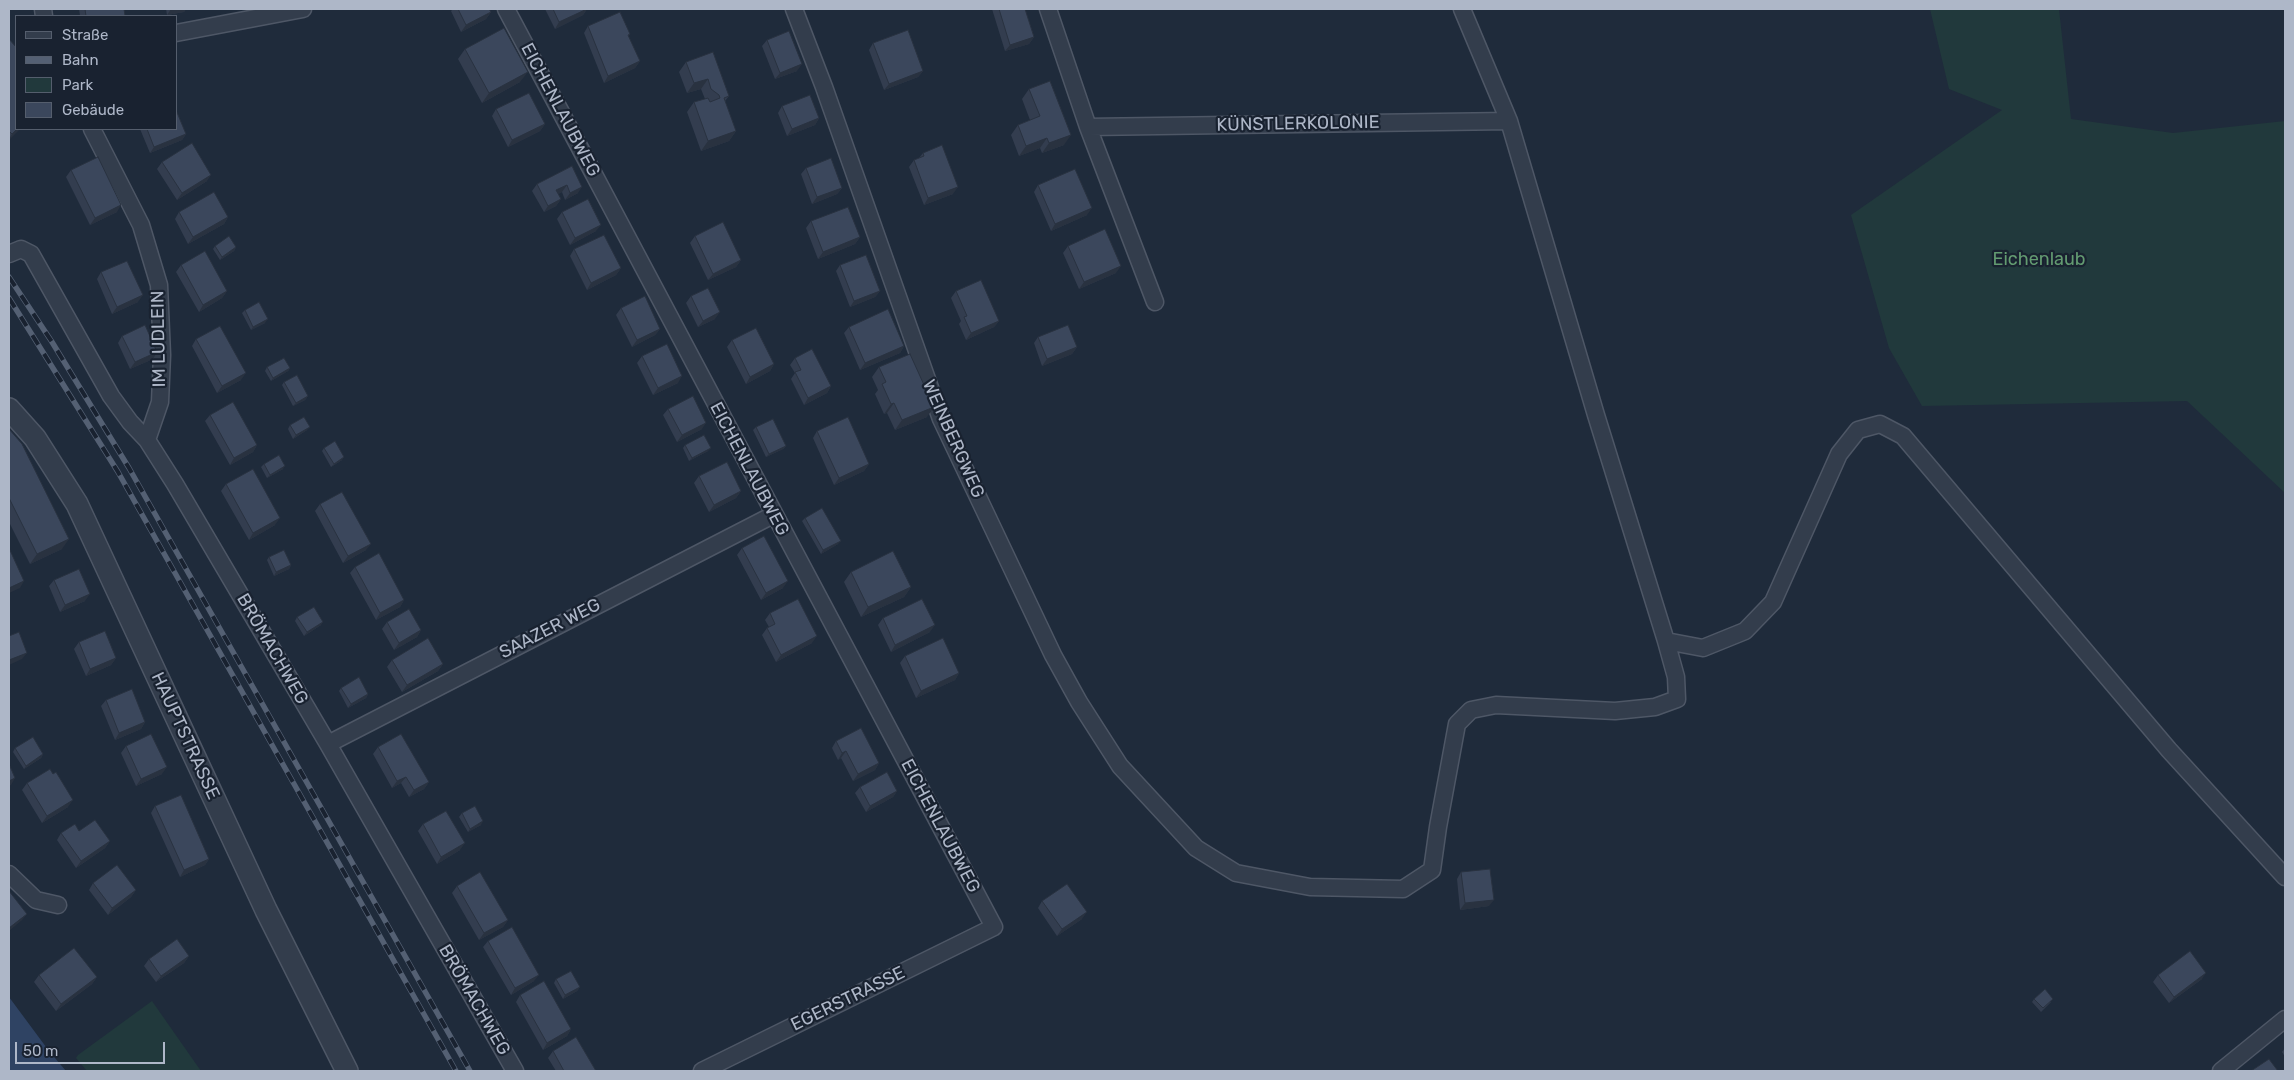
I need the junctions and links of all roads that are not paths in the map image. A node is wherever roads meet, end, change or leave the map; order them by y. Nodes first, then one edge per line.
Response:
1 (303, 9) edge
2 (506, 9) edge
3 (794, 9) edge
4 (1048, 9) edge
5 (1462, 9) edge
6 (240, 14) edge
7 (178, 31) edge
8 (1509, 121) junction
9 (1088, 127) junction
10 (93, 130) edge
11 (9, 254) edge
12 (1155, 302) dead end
13 (9, 408) edge
14 (147, 440) junction
15 (773, 515) junction
16 (1666, 641) junction
17 (328, 744) junction
18 (9, 874) edge
19 (2285, 877) edge
20 (58, 906) dead end
21 (994, 927) joint
22 (2285, 1019) edge
23 (347, 1071) edge
24 (515, 1071) edge
25 (702, 1071) edge
26 (2220, 1071) edge

1 - 6 street
2 - 15 street, EICHENLAUBWEG
3 - 16 street, WEINBERGWEG
4 - 9 street
5 - 8 street
6 - 7 street
8 - 9 street, KÜNSTLERKOLONIE
8 - 16 street
9 - 12 street
10 - 14 street, IM LUDLEIN
11 - 14 street, BRÖMACHWEG
13 - 23 street, HAUPTSTRASSE
14 - 17 street, BRÖMACHWEG
15 - 17 street, SAAZER WEG
15 - 21 street, EICHENLAUBWEG
16 - 19 street
17 - 24 street, BRÖMACHWEG
18 - 20 street
21 - 25 street, EGERSTRASSE
22 - 26 street

